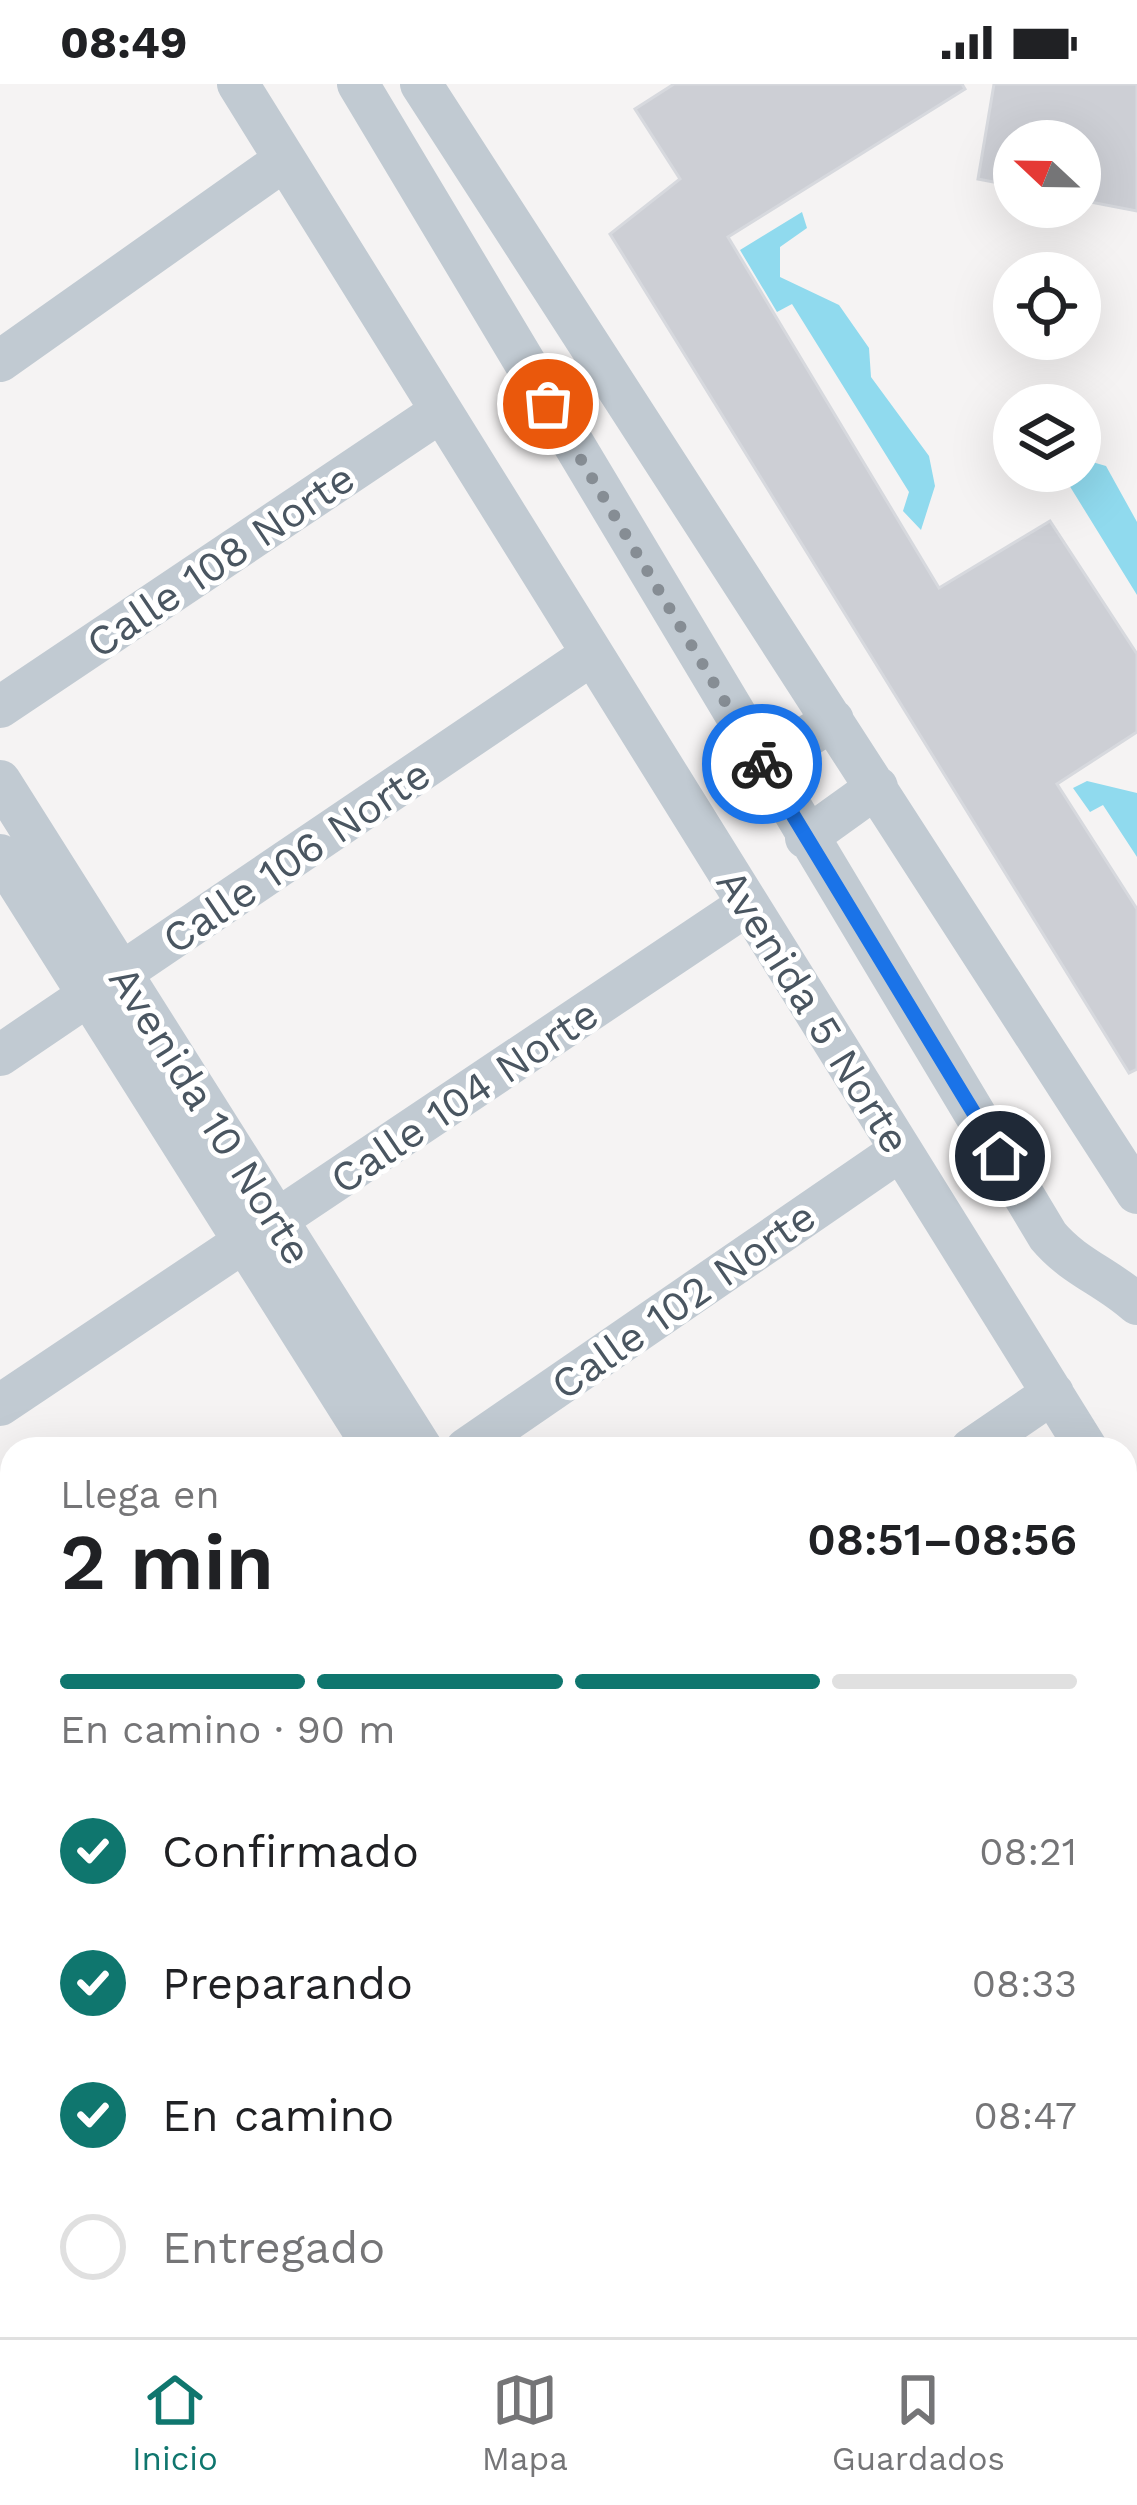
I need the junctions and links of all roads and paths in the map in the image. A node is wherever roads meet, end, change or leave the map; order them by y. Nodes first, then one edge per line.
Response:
1 (238, 84) edge
2 (358, 84) edge
3 (421, 84) edge
4 (283, 161) junction
5 (0, 361) edge
6 (440, 412) junction
7 (591, 655) junction
8 (0, 707) edge
9 (833, 720) junction
10 (762, 765) junction
11 (0, 781) edge
12 (877, 787) junction
13 (806, 838) junction
14 (0, 855) edge
15 (748, 905) junction
16 (105, 985) junction
17 (0, 1055) edge
18 (901, 1150) junction
19 (1137, 1193) edge
20 (261, 1233) junction
21 (1137, 1304) edge
22 (1052, 1393) junction
23 (0, 1405) edge
24 (369, 1437) edge
25 (413, 1437) edge
26 (483, 1437) edge
27 (988, 1437) edge
28 (1080, 1437) edge

1 - 4 street, Avenida 5 Norte
2 - 10 street
3 - 9 street
4 - 5 street
4 - 6 street, Avenida 5 Norte
6 - 7 street, Avenida 5 Norte
6 - 8 street, Calle 108 Norte
7 - 15 street, Avenida 5 Norte
7 - 16 street, Calle 106 Norte
9 - 10 street
9 - 12 street
10 - 13 street
11 - 16 street, Avenida 10 Norte
12 - 13 street
12 - 19 street
13 - 21 street
14 - 16 street, Avenida 10 Norte
15 - 18 street, Avenida 5 Norte
15 - 20 street, Calle 104 Norte
16 - 17 street, Calle 106 Norte
16 - 20 street, Avenida 10 Norte
18 - 22 street, Avenida 5 Norte
18 - 26 street, Calle 102 Norte
20 - 23 street, Calle 104 Norte
20 - 24 street, Avenida 10 Norte
20 - 25 street, Avenida 10 Norte
22 - 27 street
22 - 28 street, Avenida 5 Norte

